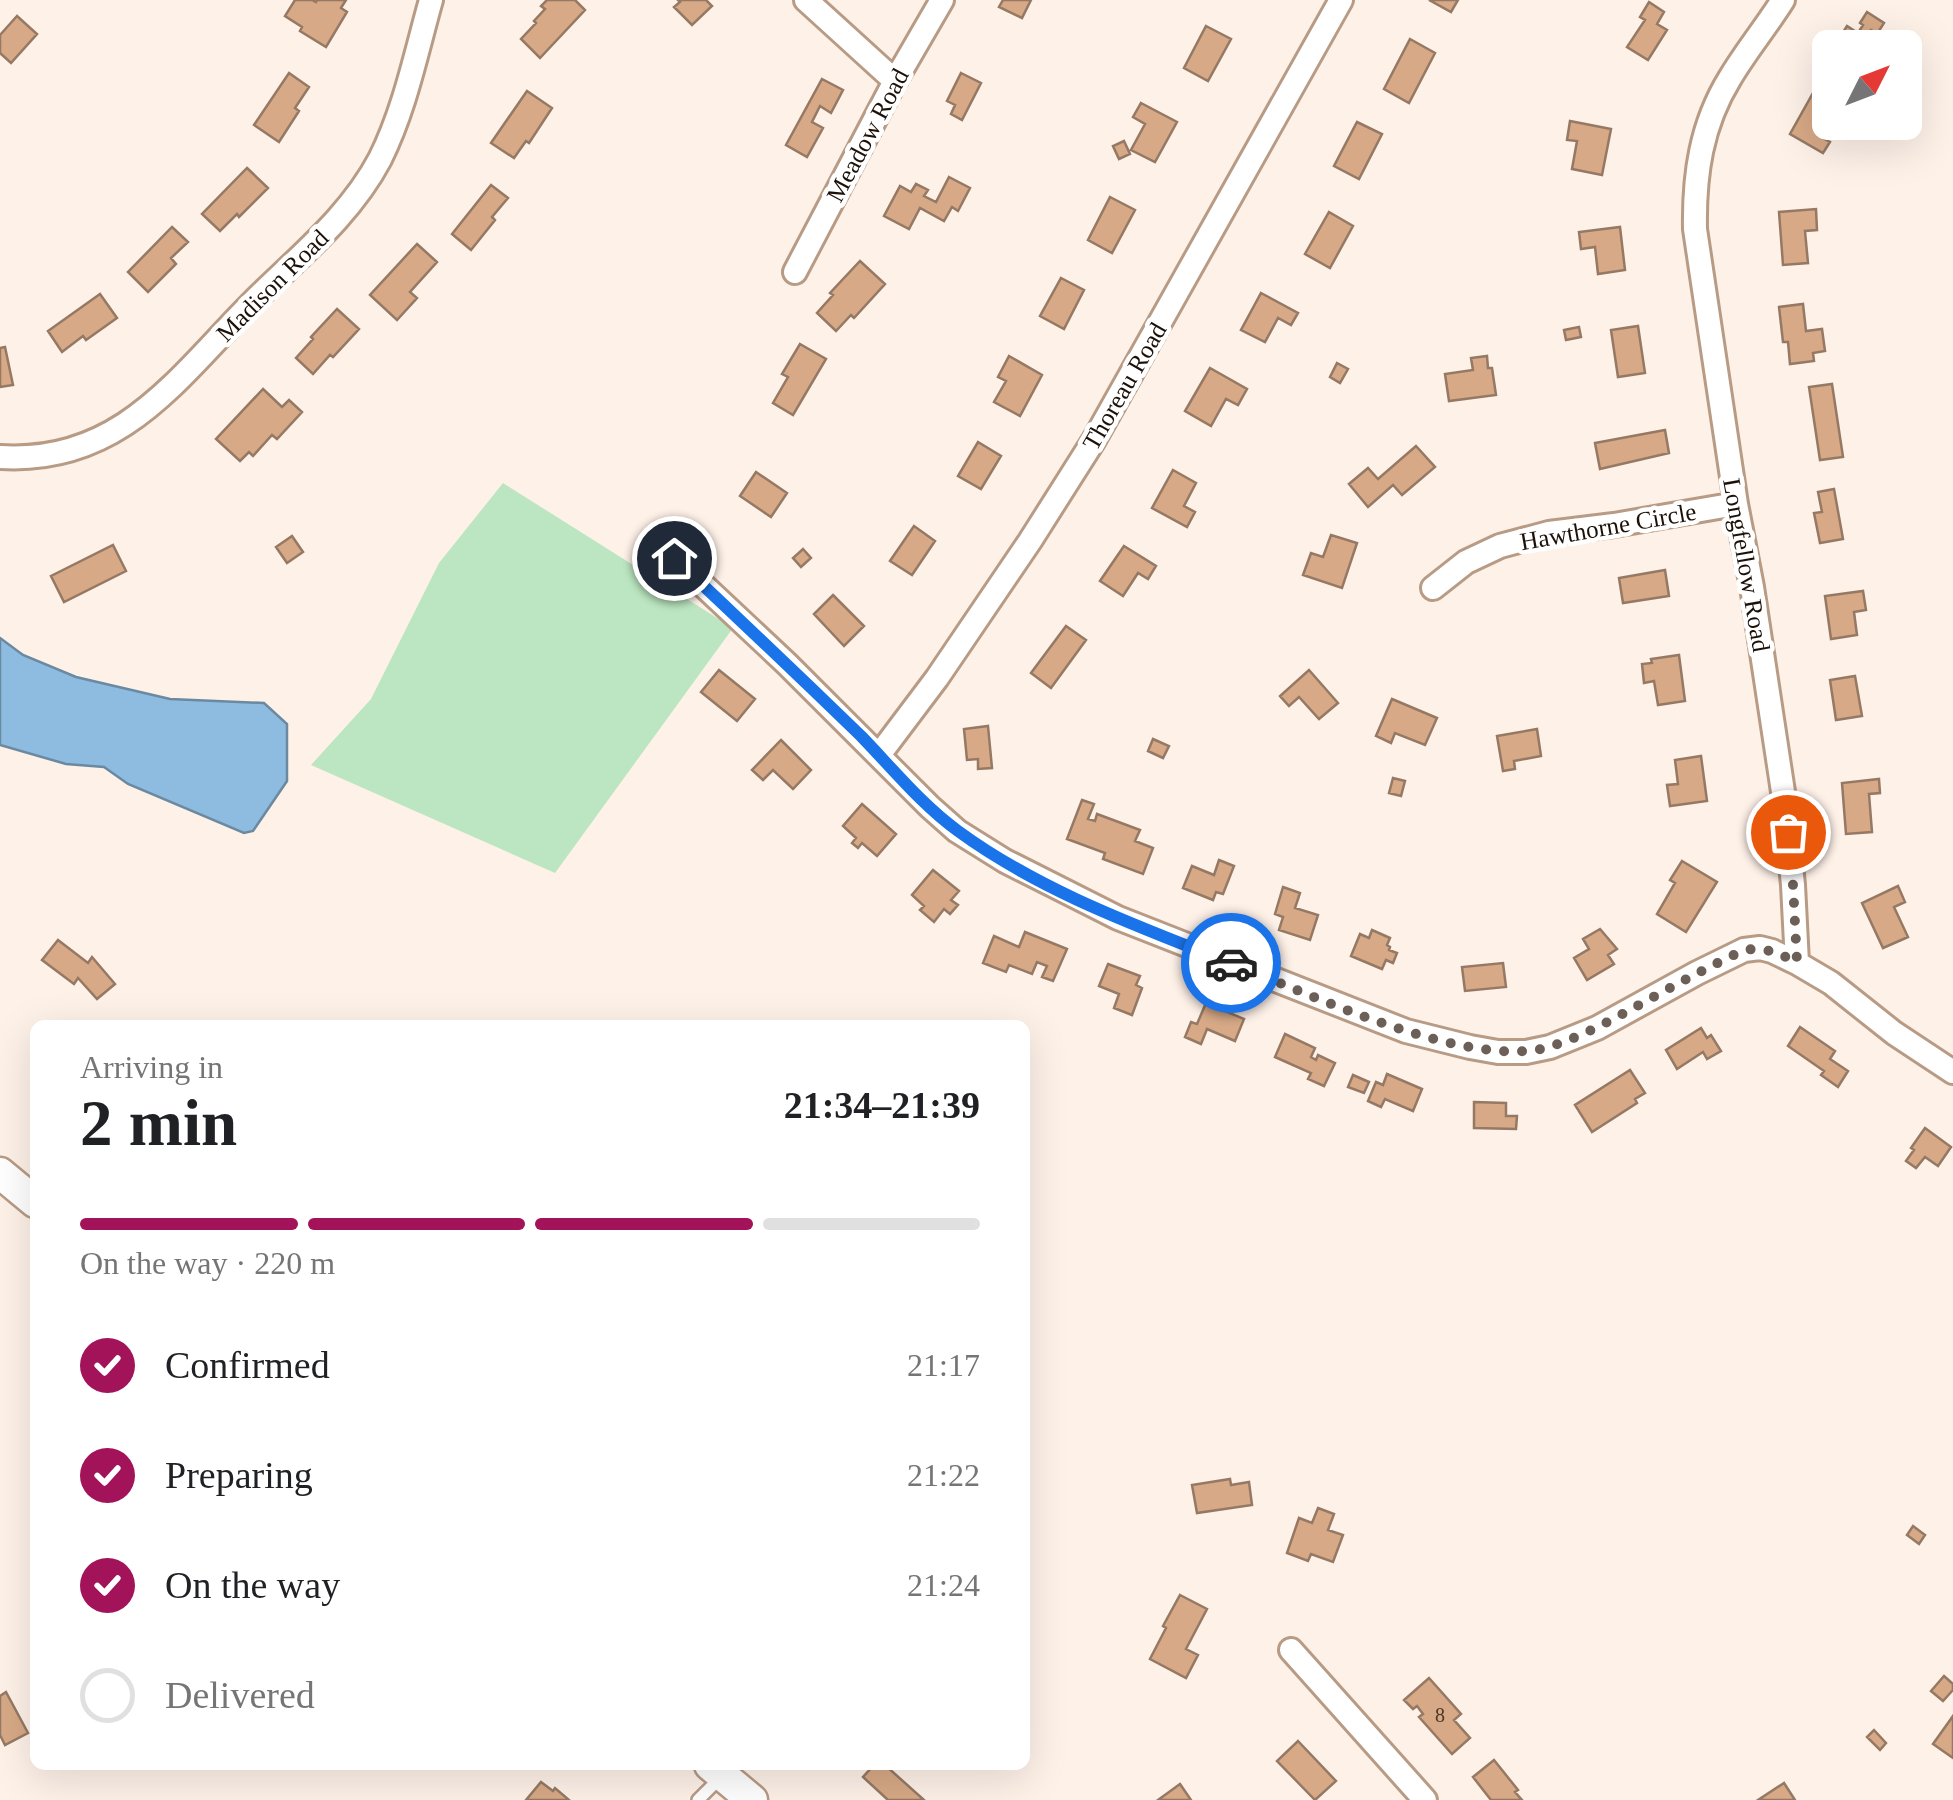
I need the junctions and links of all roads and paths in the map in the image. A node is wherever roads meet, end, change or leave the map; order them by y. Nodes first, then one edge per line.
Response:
1 (431, 0) edge
2 (806, 0) edge
3 (942, 0) edge
4 (1341, 0) edge
5 (1783, 0) edge
6 (895, 81) junction
7 (795, 272) dead end
8 (0, 458) edge
9 (1736, 504) junction
10 (674, 558) dead end
11 (1433, 588) dead end
12 (879, 754) junction
13 (1797, 962) junction
14 (1953, 1072) edge
15 (0, 1173) edge
16 (30, 1198) edge
17 (1292, 1650) dead end
18 (716, 1770) edge
19 (698, 1800) edge
20 (752, 1800) edge
21 (1425, 1800) edge

1 - 8 street, Madison Road
2 - 6 street
3 - 6 street, Meadow Road
4 - 12 street, Thoreau Road
5 - 9 street, Longfellow Road
6 - 7 street, Meadow Road
9 - 11 street, Hawthorne Circle
9 - 13 street, Longfellow Road
10 - 12 street
12 - 13 street
13 - 14 street
15 - 16 street
17 - 21 street
18 - 19 lane
18 - 20 street

